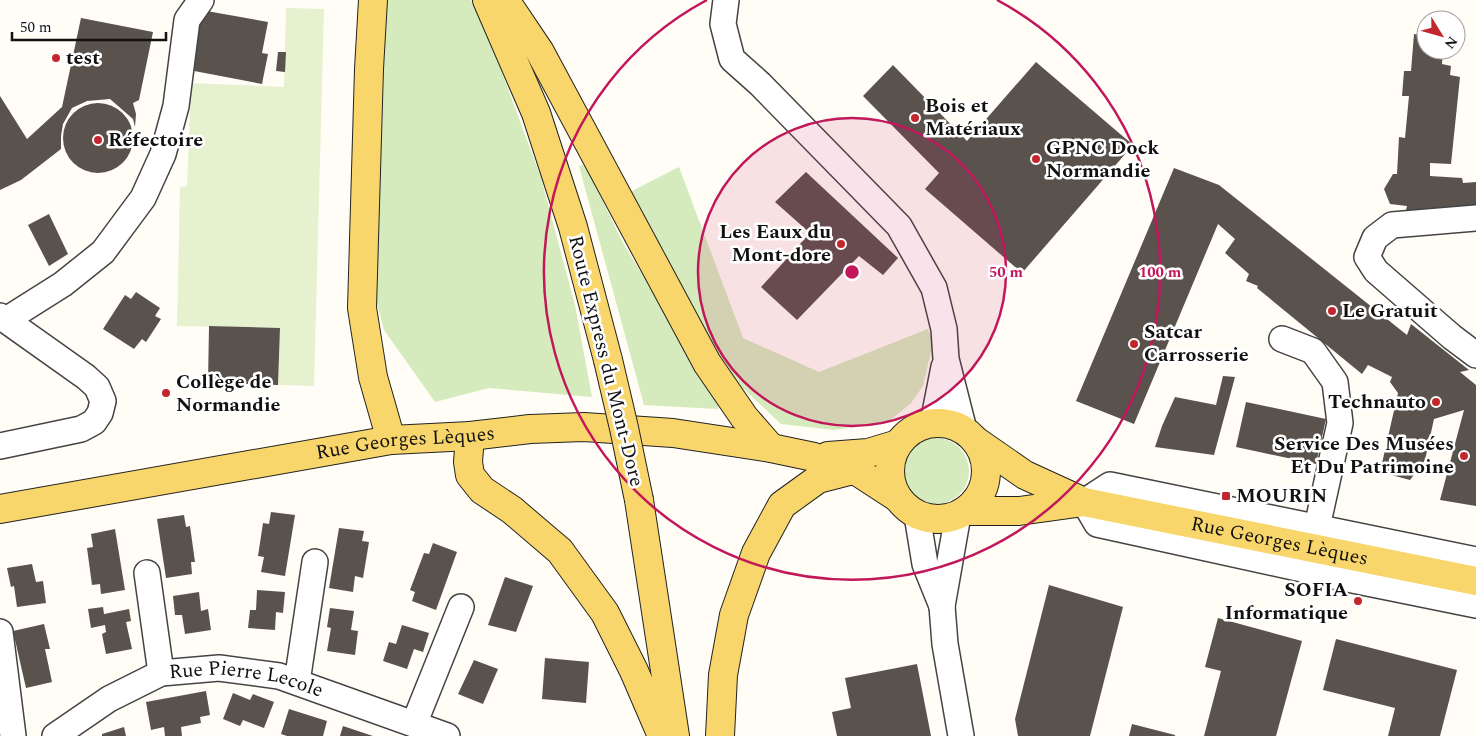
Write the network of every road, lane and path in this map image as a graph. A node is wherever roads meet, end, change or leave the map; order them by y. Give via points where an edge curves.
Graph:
1 (201, 0) edge
2 (374, 0) edge
3 (487, 0) edge
4 (505, 0) edge
5 (726, 0) edge
6 (1476, 218) edge
7 (3, 318) edge
8 (1282, 339) dead end
9 (1476, 355) edge
10 (946, 359) junction
11 (933, 423) junction
12 (470, 436) junction
13 (970, 436) junction
14 (392, 440) junction
15 (898, 444) junction
16 (0, 446) edge
17 (771, 448) junction
18 (814, 457) junction
19 (856, 470) junction
20 (1084, 502) junction
21 (907, 506) junction
22 (0, 509) edge
23 (962, 513) junction
24 (1317, 527) junction
25 (1476, 560) edge
26 (315, 562) dead end
27 (147, 573) dead end
28 (1476, 581) edge
29 (1476, 605) edge
30 (942, 606) junction
31 (461, 607) dead end
32 (0, 632) edge
33 (161, 673) junction
34 (297, 682) junction
35 (414, 724) junction
36 (13, 736) edge
37 (55, 736) edge
38 (447, 736) edge
39 (662, 736) edge
40 (674, 736) edge
41 (720, 736) edge
42 (961, 736) edge

1 - 7 street via 187,20 176,106 163,154 143,198 103,252 63,284
2 - 14 main road via 362,308 373,377
3 - 40 main road, Route Express du Mont-Dore, bridge via 536,113 572,226 608,360 639,500
4 - 17 main road via 540,52 707,362 744,417
5 - 10 street via 723,24 732,59 899,226 934,288 944,329
6 - 9 street via 1392,225 1375,238 1366,257 1376,271
7 - 16 street via 86,377 97,387 103,401 94,422 81,428
8 - 24 street via 1314,351 1335,382 1340,423
10 - 11 street
10 - 13 street
11 - 13 main road via 949,424
11 - 15 main road via 908,433
12 - 14 main road, Rue Georges Lèques
12 - 17 main road, Rue Georges Lèques via 584,427 673,433
12 - 39 main road via 470,475 482,490 560,550 605,613
13 - 20 main road, Rue Georges Lèques via 1025,475
13 - 23 main road via 983,454 986,470 984,486 977,500
14 - 22 main road, Rue Georges Lèques
15 - 18 main road, Rue Georges Lèques via 868,453
15 - 21 main road via 892,456 892,485
17 - 18 main road, Rue Georges Lèques
18 - 19 main road, Rue Georges Lèques
19 - 21 main road, Rue Georges Lèques
19 - 41 main road via 818,478 782,505 756,553 734,615 722,675
20 - 23 main road, Rue Georges Lèques via 1019,511
20 - 24 street via 1110,485
20 - 28 main road, Rue Georges Lèques
20 - 29 street via 1097,524
21 - 23 main road via 930,519 945,519
21 - 30 street
23 - 30 street
24 - 25 street
26 - 34 street
27 - 33 street
30 - 42 street via 945,644
31 - 35 street
32 - 36 street
33 - 34 street, Rue Pierre Lecole via 218,668 279,676
33 - 37 street, Rue Pierre Lecole via 109,700
34 - 35 street, Rue Pierre Lecole
35 - 38 street, Rue Pierre Lecole

